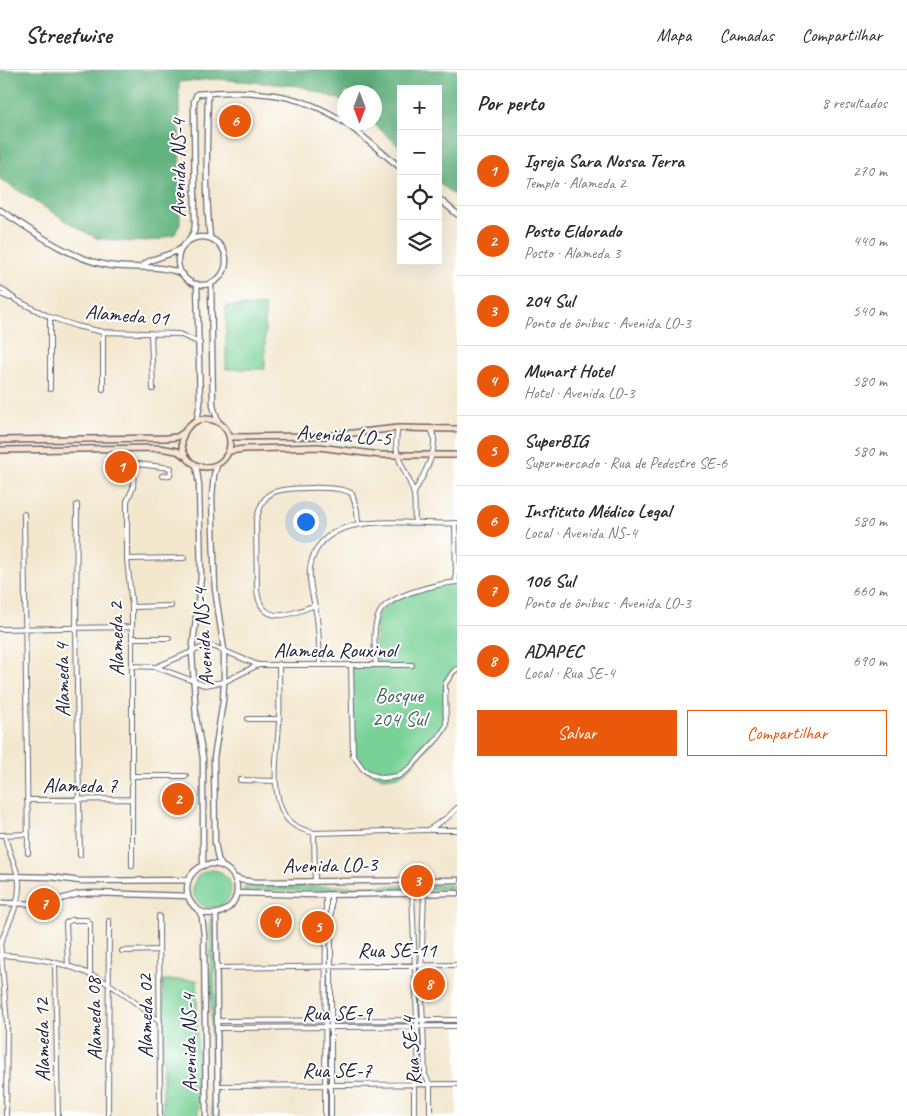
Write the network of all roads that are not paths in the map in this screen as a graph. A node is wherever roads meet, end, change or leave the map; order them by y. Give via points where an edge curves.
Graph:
1 (208, 93) junction
2 (337, 117) edge
3 (355, 130) edge
4 (397, 165) edge
5 (442, 201) edge
6 (0, 210) edge
7 (457, 214) edge
8 (210, 238) junction
9 (188, 241) junction
10 (183, 247) junction
11 (141, 267) junction
12 (183, 274) junction
13 (211, 283) junction
14 (197, 284) junction
15 (0, 288) edge
16 (0, 294) edge
17 (16, 300) junction
18 (50, 317) junction
19 (103, 332) junction
20 (151, 333) junction
21 (200, 343) junction
22 (50, 389) dead end
23 (103, 389) dead end
24 (153, 389) dead end
25 (197, 420) junction
26 (218, 421) junction
27 (430, 427) junction
28 (398, 428) junction
29 (457, 428) edge
30 (184, 433) junction
31 (230, 437) junction
32 (0, 440) edge
33 (0, 450) edge
34 (229, 451) junction
35 (432, 455) junction
36 (457, 455) edge
37 (185, 456) junction
38 (397, 456) junction
39 (196, 465) junction
40 (217, 465) junction
41 (162, 476) dead end
42 (414, 493) junction
43 (78, 505) dead end
44 (24, 514) dead end
45 (415, 523) junction
46 (358, 524) junction
47 (456, 524) edge
48 (184, 558) dead end
49 (127, 559) junction
50 (457, 582) edge
51 (315, 605) junction
52 (171, 606) dead end
53 (132, 608) junction
54 (132, 626) junction
55 (76, 628) junction
56 (0, 629) edge
57 (24, 629) junction
58 (132, 638) junction
59 (169, 638) dead end
60 (224, 650) junction
61 (192, 652) junction
62 (279, 664) junction
63 (320, 664) junction
64 (258, 665) junction
65 (352, 665) junction
66 (376, 665) junction
67 (412, 665) dead end
68 (132, 666) junction
69 (156, 667) junction
70 (457, 669) edge
71 (193, 682) junction
72 (224, 682) junction
73 (248, 719) dead end
74 (279, 720) junction
75 (132, 776) junction
76 (186, 776) dead end
77 (240, 780) dead end
78 (276, 781) junction
79 (132, 799) junction
80 (27, 800) junction
81 (79, 800) junction
82 (457, 808) edge
83 (428, 830) junction
84 (457, 830) edge
85 (314, 833) junction
86 (28, 834) junction
87 (3, 835) edge
88 (28, 853) dead end
89 (80, 855) dead end
90 (132, 866) dead end
91 (203, 866) junction
92 (222, 866) junction
93 (0, 876) edge
94 (18, 876) junction
95 (234, 877) junction
96 (188, 880) junction
97 (457, 880) edge
98 (314, 882) junction
99 (237, 893) junction
100 (412, 893) junction
101 (424, 893) junction
102 (457, 893) edge
103 (328, 894) junction
104 (188, 896) junction
105 (0, 903) edge
106 (16, 903) junction
107 (200, 911) junction
108 (216, 914) junction
109 (159, 916) dead end
110 (109, 921) dead end
111 (0, 942) edge
112 (160, 950) junction
113 (122, 951) dead end
114 (1, 955) edge
115 (55, 963) junction
116 (415, 965) junction
117 (422, 965) junction
118 (457, 965) edge
119 (68, 966) junction
120 (327, 966) junction
121 (217, 968) junction
122 (90, 975) junction
123 (108, 984) junction
124 (325, 1020) junction
125 (330, 1020) junction
126 (417, 1020) junction
127 (423, 1020) junction
128 (457, 1020) edge
129 (218, 1021) junction
130 (160, 1022) junction
131 (457, 1026) edge
132 (423, 1027) junction
133 (218, 1028) junction
134 (325, 1028) junction
135 (330, 1028) junction
136 (417, 1028) junction
137 (457, 1084) edge
138 (324, 1085) junction
139 (330, 1085) junction
140 (414, 1085) junction
141 (430, 1085) junction
142 (218, 1086) junction
143 (6, 1116) edge
144 (58, 1116) edge
145 (108, 1116) edge
146 (160, 1116) edge
147 (206, 1116) edge
148 (218, 1116) edge
149 (325, 1116) edge
150 (331, 1116) edge
151 (414, 1116) edge
152 (430, 1116) edge

1 - 2 street via 254,92 287,97 317,106
1 - 8 street, Avenida NS-4
1 - 9 street, Avenida NS-4 via 197,94 195,98 195,224
3 - 4 street
5 - 7 street
6 - 11 street via 66,251 87,260
8 - 9 street
8 - 13 street via 221,246 226,260 222,274
9 - 10 street
10 - 11 street
10 - 12 street via 178,261
11 - 12 street via 172,269
12 - 14 street
13 - 14 street
13 - 26 street via 212,406
14 - 21 street
15 - 17 street, Alameda 01
16 - 17 street
17 - 18 street, Alameda 01
18 - 19 street, Alameda 01
18 - 22 street
19 - 20 street, Alameda 01
19 - 23 street
20 - 21 street, Alameda 01 via 179,334
20 - 24 street
21 - 25 street
25 - 26 main road via 208,418
25 - 30 main road
26 - 31 main road
27 - 28 main road, Avenida LO-5
27 - 29 main road, Avenida LO-5
27 - 35 street via 434,436
28 - 31 main road, Avenida LO-5 via 326,436
28 - 38 street
30 - 32 main road via 167,438
30 - 37 main road
31 - 34 main road
33 - 37 main road via 159,448
34 - 38 main road, Avenida LO-5 via 319,447
34 - 40 main road
35 - 36 main road, Avenida LO-5
35 - 38 main road, Avenida LO-5
35 - 42 street
37 - 39 main road
38 - 42 street
39 - 40 main road
39 - 61 street, Avenida NS-4 via 201,577
40 - 60 street, Avenida NS-4 via 212,496 215,589
41 - 49 street, Alameda 2 via 170,475 170,468 138,464 134,469 133,488 127,501
42 - 45 street
43 - 55 street, Alameda 4
44 - 57 street
45 - 46 street
45 - 47 street
46 - 51 street via 329,535 318,546 310,569
46 - 51 street via 352,494 343,489 277,492 266,498 258,512 257,590 263,610 277,615 295,613
47 - 50 street
48 - 49 street
49 - 53 street, Alameda 2
50 - 66 street via 401,596 388,603 379,613 376,625
51 - 63 street
52 - 53 street
53 - 54 street, Alameda 2
54 - 55 street
54 - 58 street, Alameda 2
55 - 57 street
55 - 81 street, Alameda 4
56 - 57 street
57 - 80 street
58 - 59 street
58 - 68 street, Alameda 2
60 - 61 street via 208,646
60 - 64 street
60 - 72 street, Avenida NS-4
61 - 69 street
61 - 71 street, Avenida NS-4
62 - 63 street, Alameda Rouxinol
62 - 64 street, Alameda Rouxinol
62 - 74 street
63 - 65 street, Alameda Rouxinol
64 - 72 street
65 - 66 street, Alameda Rouxinol
65 - 70 street via 353,755 368,772 383,778 398,776 410,768 439,737 446,726 445,684
66 - 67 street, Alameda Rouxinol
68 - 69 street
68 - 75 street, Alameda 2
69 - 71 street
71 - 72 street via 204,685
71 - 91 street, Avenida NS-4 via 203,758
72 - 92 street, Avenida NS-4 via 214,758 215,843
73 - 74 street
74 - 78 street
75 - 76 street
75 - 79 street, Alameda 2
77 - 78 street
78 - 85 street via 286,818 301,829
79 - 81 street, Alameda 7
79 - 90 street, Alameda 2
80 - 81 street, Alameda 7
80 - 86 street
81 - 89 street, Alameda 4
82 - 83 street
83 - 84 street
83 - 85 street
85 - 98 street
86 - 87 street
86 - 88 street
87 - 94 street
91 - 92 street
91 - 96 street
92 - 95 street
93 - 94 street
94 - 96 street via 80,881
94 - 106 street
95 - 98 street, Avenida LO-3 via 255,882
95 - 99 street
96 - 104 street
97 - 98 street, Avenida LO-3
99 - 103 street, Avenida LO-3
99 - 108 street via 231,907
100 - 101 street, Avenida LO-3
100 - 103 street, Avenida LO-3
100 - 116 street, Rua SE-4
101 - 102 street, Avenida LO-3
101 - 117 street, Rua SE-4
103 - 120 street
104 - 106 street via 93,893 44,904
104 - 107 street
105 - 106 street
106 - 111 street
107 - 108 street
107 - 147 street, Avenida NS-4 via 204,935
108 - 121 street, Avenida NS-4
109 - 112 street, Alameda 02
110 - 123 street, Alameda 08
111 - 114 street
112 - 113 street
112 - 130 street, Alameda 02
114 - 115 street
114 - 143 street via 7,1022
115 - 119 street
115 - 144 street, Alameda 12
116 - 117 street, Rua SE-11
116 - 120 street, Rua SE-11
116 - 126 street, Rua SE-4
117 - 118 street, Rua SE-11
117 - 127 street, Rua SE-4
119 - 122 street
119 - 122 street via 66,923 87,920 90,924
120 - 121 street, Rua SE-11
120 - 124 street
120 - 125 street
121 - 129 street, Avenida NS-4
122 - 123 street
123 - 130 street
123 - 145 street, Alameda 08
124 - 125 street, Rua SE-9
124 - 129 street, Rua SE-9
124 - 134 street
125 - 126 street, Rua SE-9
125 - 135 street
126 - 127 street, Rua SE-9
126 - 136 street, Rua SE-4
127 - 128 street, Rua SE-9
127 - 132 street, Rua SE-4
129 - 133 street, Avenida NS-4
130 - 146 street, Alameda 02
131 - 132 street, Rua SE-9
132 - 136 street, Rua SE-9
132 - 141 street, Rua SE-4 via 425,1075
133 - 134 street, Rua SE-9
133 - 142 street, Avenida NS-4
134 - 135 street, Rua SE-9
134 - 138 street
135 - 136 street, Rua SE-9
135 - 139 street
136 - 140 street, Rua SE-4 via 419,1076
137 - 141 street, Rua SE-7
138 - 139 street, Rua SE-7
138 - 142 street, Rua SE-7
138 - 149 street
139 - 140 street, Rua SE-7
139 - 150 street
140 - 141 street, Rua SE-7
140 - 151 street, Rua SE-4
141 - 152 street, Rua SE-4
142 - 148 street, Avenida NS-4

